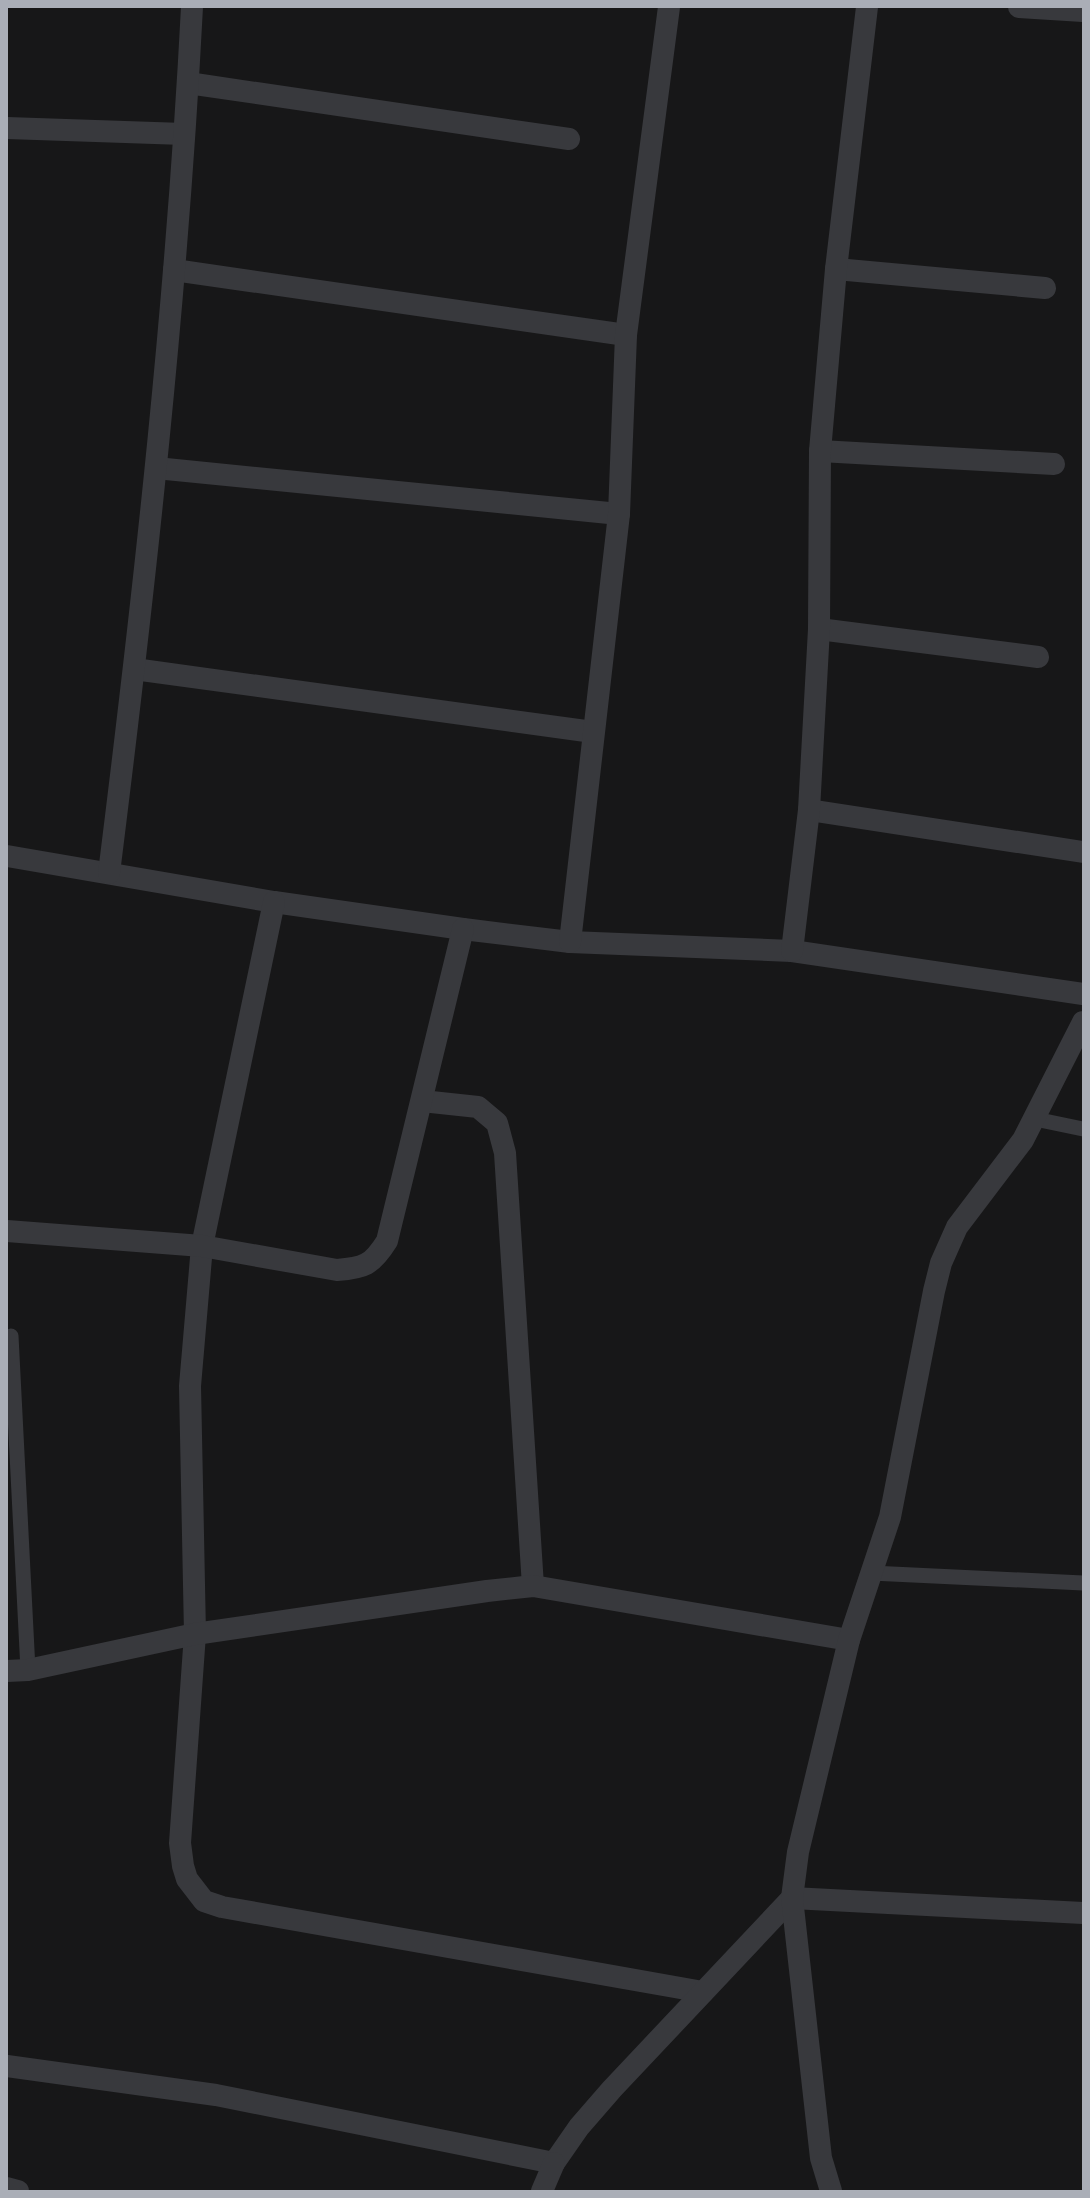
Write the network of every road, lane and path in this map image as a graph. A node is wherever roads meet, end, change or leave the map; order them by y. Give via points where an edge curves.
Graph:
1 (192, 7) edge
2 (669, 7) edge
3 (867, 7) edge
4 (1019, 7) edge
5 (1083, 11) edge
6 (188, 83) junction
7 (7, 128) edge
8 (184, 134) junction
9 (570, 140) dead end
10 (836, 269) junction
11 (174, 270) junction
12 (1044, 288) dead end
13 (626, 335) junction
14 (820, 451) junction
15 (1054, 464) dead end
16 (156, 468) junction
17 (619, 514) junction
18 (819, 629) junction
19 (1038, 657) dead end
20 (134, 669) junction
21 (593, 732) junction
22 (809, 810) junction
23 (1083, 852) edge
24 (7, 856) edge
25 (109, 873) junction
26 (274, 902) junction
27 (463, 929) junction
28 (570, 942) junction
29 (792, 951) junction
30 (1083, 994) edge
31 (1083, 1022) edge
32 (422, 1101) junction
33 (1035, 1119) junction
34 (1083, 1129) edge
35 (7, 1231) edge
36 (202, 1246) junction
37 (11, 1336) dead end
38 (871, 1573) junction
39 (1083, 1583) edge
40 (533, 1586) junction
41 (195, 1634) junction
42 (849, 1640) junction
43 (18, 1670) edge
44 (792, 1898) junction
45 (1083, 1913) edge
46 (703, 1992) junction
47 (7, 2066) edge
48 (554, 2163) junction
49 (7, 2188) edge
50 (18, 2191) edge
51 (542, 2191) edge
52 (831, 2191) edge

1 - 6 street
2 - 13 street
3 - 10 street
4 - 5 street
6 - 8 street
6 - 9 street
7 - 8 street
8 - 11 street
10 - 12 street
10 - 14 street
11 - 13 street
11 - 16 street
13 - 17 street
14 - 15 street
14 - 18 street
16 - 17 street
16 - 20 street
17 - 21 street
18 - 19 street
18 - 22 street
20 - 21 street
20 - 25 street
21 - 28 street
22 - 23 street
22 - 29 street
24 - 25 street
25 - 26 street
26 - 27 street
26 - 36 street
27 - 28 street
27 - 32 street
28 - 29 street
29 - 30 street
31 - 33 street
32 - 36 street via 387,1241 377,1257 358,1269 337,1270
32 - 40 street via 478,1107 497,1123 506,1152
33 - 34 lane
33 - 38 street via 1023,1140 957,1227 941,1263 890,1517
35 - 36 street
36 - 41 street via 190,1386
37 - 43 lane
38 - 39 lane
38 - 42 street
40 - 41 street
40 - 42 street
41 - 43 street
41 - 46 street via 180,1843 187,1879 204,1901 222,1907
42 - 44 street via 798,1852
44 - 45 street
44 - 46 street
44 - 52 street via 821,2158
46 - 48 street via 612,2089 579,2127
47 - 48 street via 216,2095
48 - 51 street
49 - 50 street

